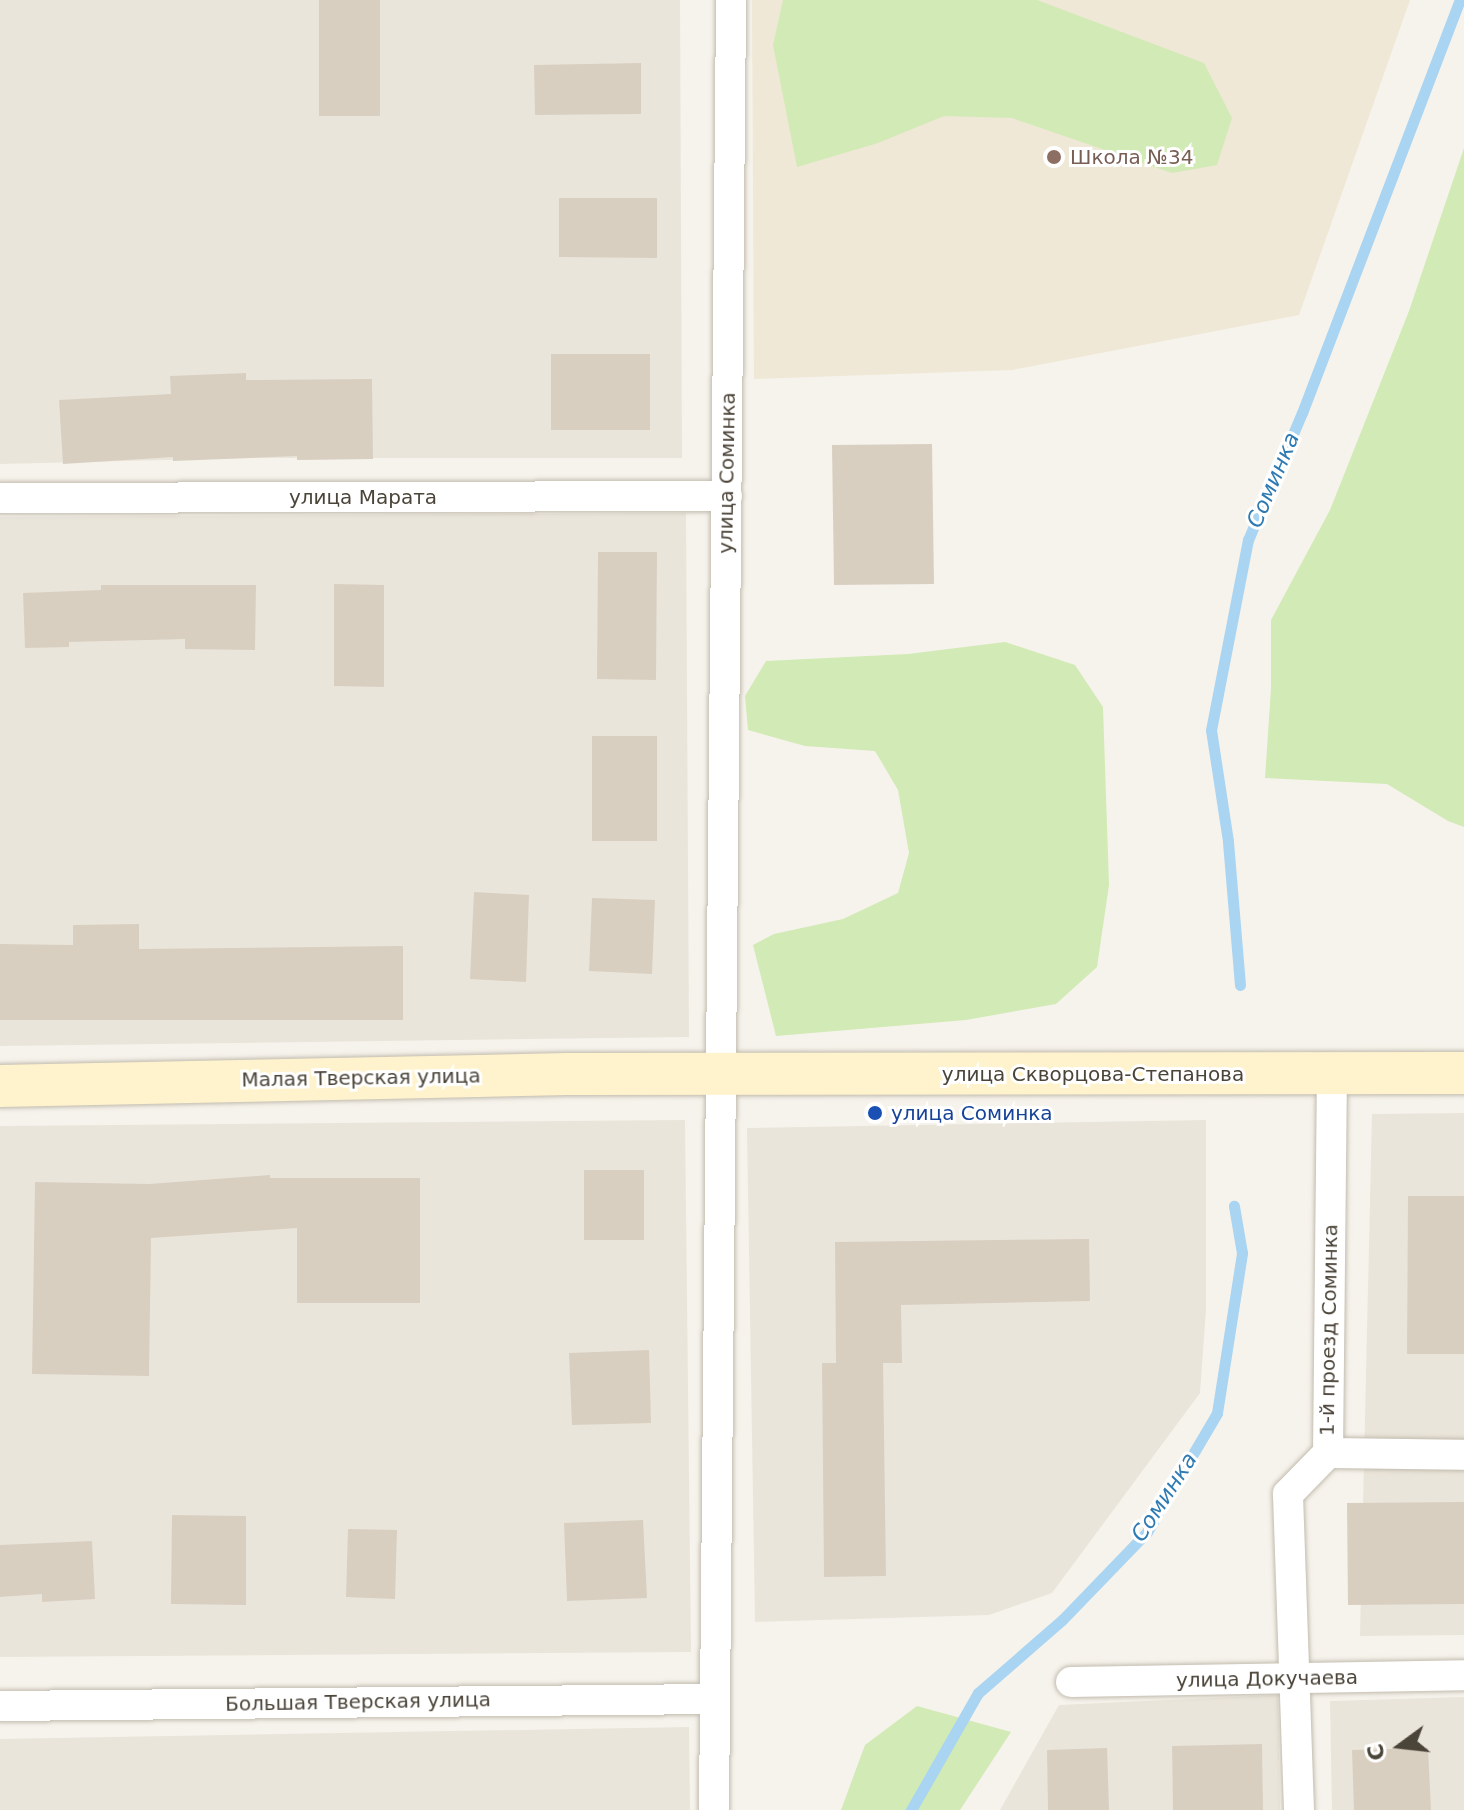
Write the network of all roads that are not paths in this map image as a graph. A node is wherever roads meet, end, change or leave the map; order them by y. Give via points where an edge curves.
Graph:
1 (731, 0) edge
2 (727, 496) junction
3 (0, 498) edge
4 (1464, 1073) edge
5 (1332, 1074) junction
6 (721, 1075) junction
7 (0, 1086) edge
8 (1328, 1453) junction
9 (1464, 1455) edge
10 (1464, 1675) edge
11 (1295, 1679) junction
12 (1071, 1682) dead end
13 (715, 1699) junction
14 (0, 1706) edge
15 (714, 1810) edge
16 (1299, 1810) edge

1 - 2 street, улица Соминка
2 - 3 street, улица Марата
2 - 6 street, улица Соминка
4 - 5 street, улица Скворцова-Степанова
5 - 6 street, улица Скворцова-Степанова
5 - 8 street, 1-й проезд Соминка
6 - 7 street, Малая Тверская улица
6 - 13 street, улица Соминка
8 - 9 street
8 - 11 street, 1-й проезд Соминка via 1288,1494
10 - 11 street, улица Докучаева
11 - 12 street, улица Докучаева
11 - 16 street, 1-й проезд Соминка
13 - 14 street, Большая Тверская улица
13 - 15 street, улица Соминка

